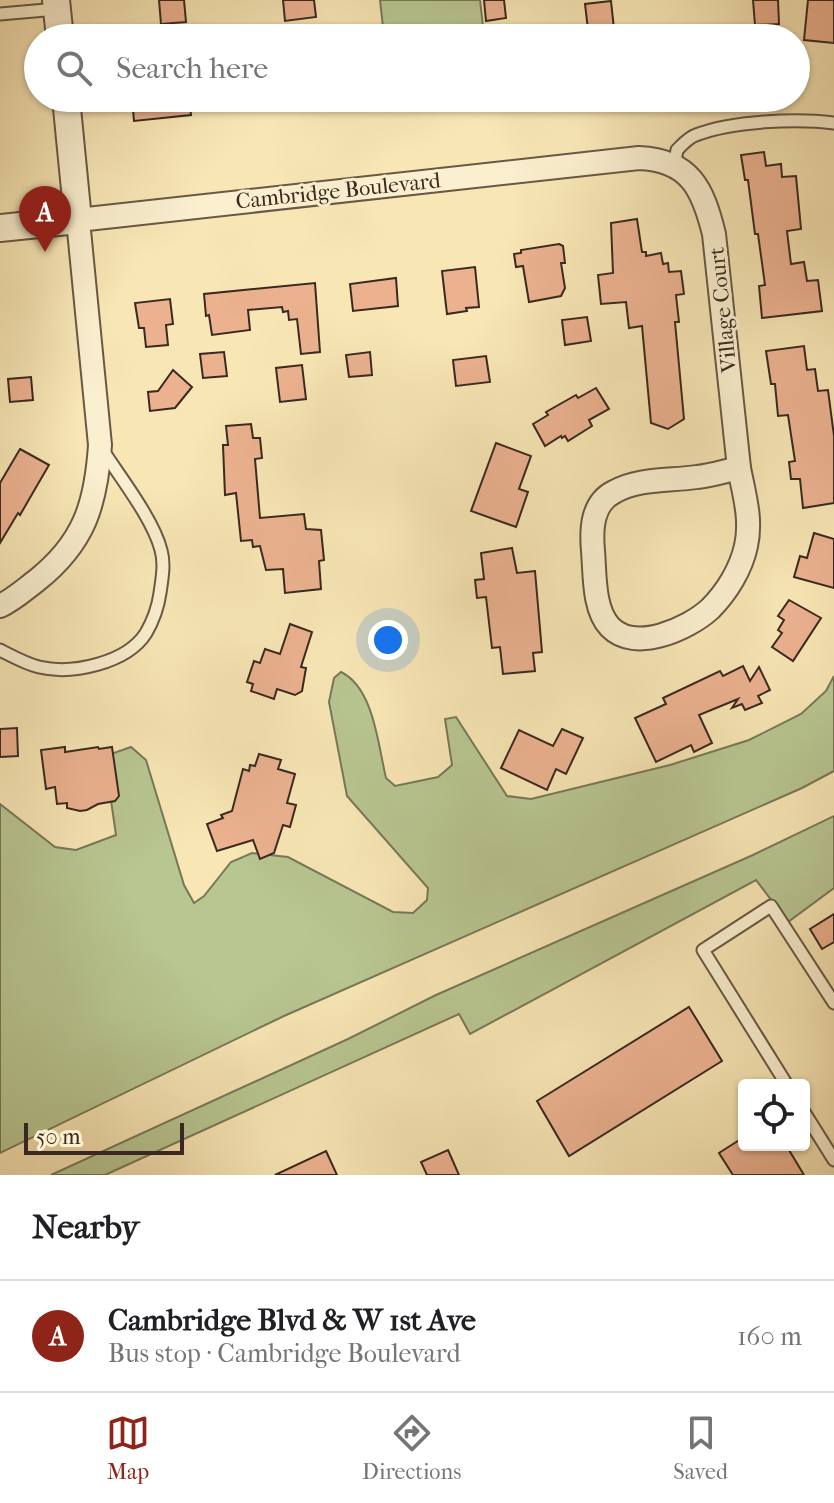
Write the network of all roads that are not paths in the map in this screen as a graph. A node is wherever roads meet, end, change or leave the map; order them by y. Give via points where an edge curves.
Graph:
1 (57, 4) edge
2 (0, 14) edge
3 (59, 24) edge
4 (67, 112) edge
5 (834, 123) edge
6 (674, 166) junction
7 (78, 220) junction
8 (0, 228) edge
9 (100, 445) junction
10 (739, 468) junction
11 (0, 606) edge
12 (0, 650) edge
13 (834, 1003) edge
14 (783, 1079) edge
15 (810, 1122) edge
16 (834, 1160) edge

1 - 2 lane
1 - 3 street
4 - 7 street
5 - 6 lane via 810,120 714,129 693,136 677,150
6 - 7 street, Cambridge Boulevard via 639,158
6 - 10 street, Village Court via 691,177 705,198 714,234
7 - 8 street, Cambridge Boulevard
7 - 9 street
9 - 11 street via 97,483 76,541 55,566
9 - 12 lane via 162,552 158,607 145,635 122,655 70,669 39,667
10 - 10 street, Village Court via 749,518 746,546 723,593 708,611 656,638 631,639 610,627 599,606 591,533 596,511 610,493 631,484
13 - 14 lane via 771,906 703,950
15 - 16 lane

